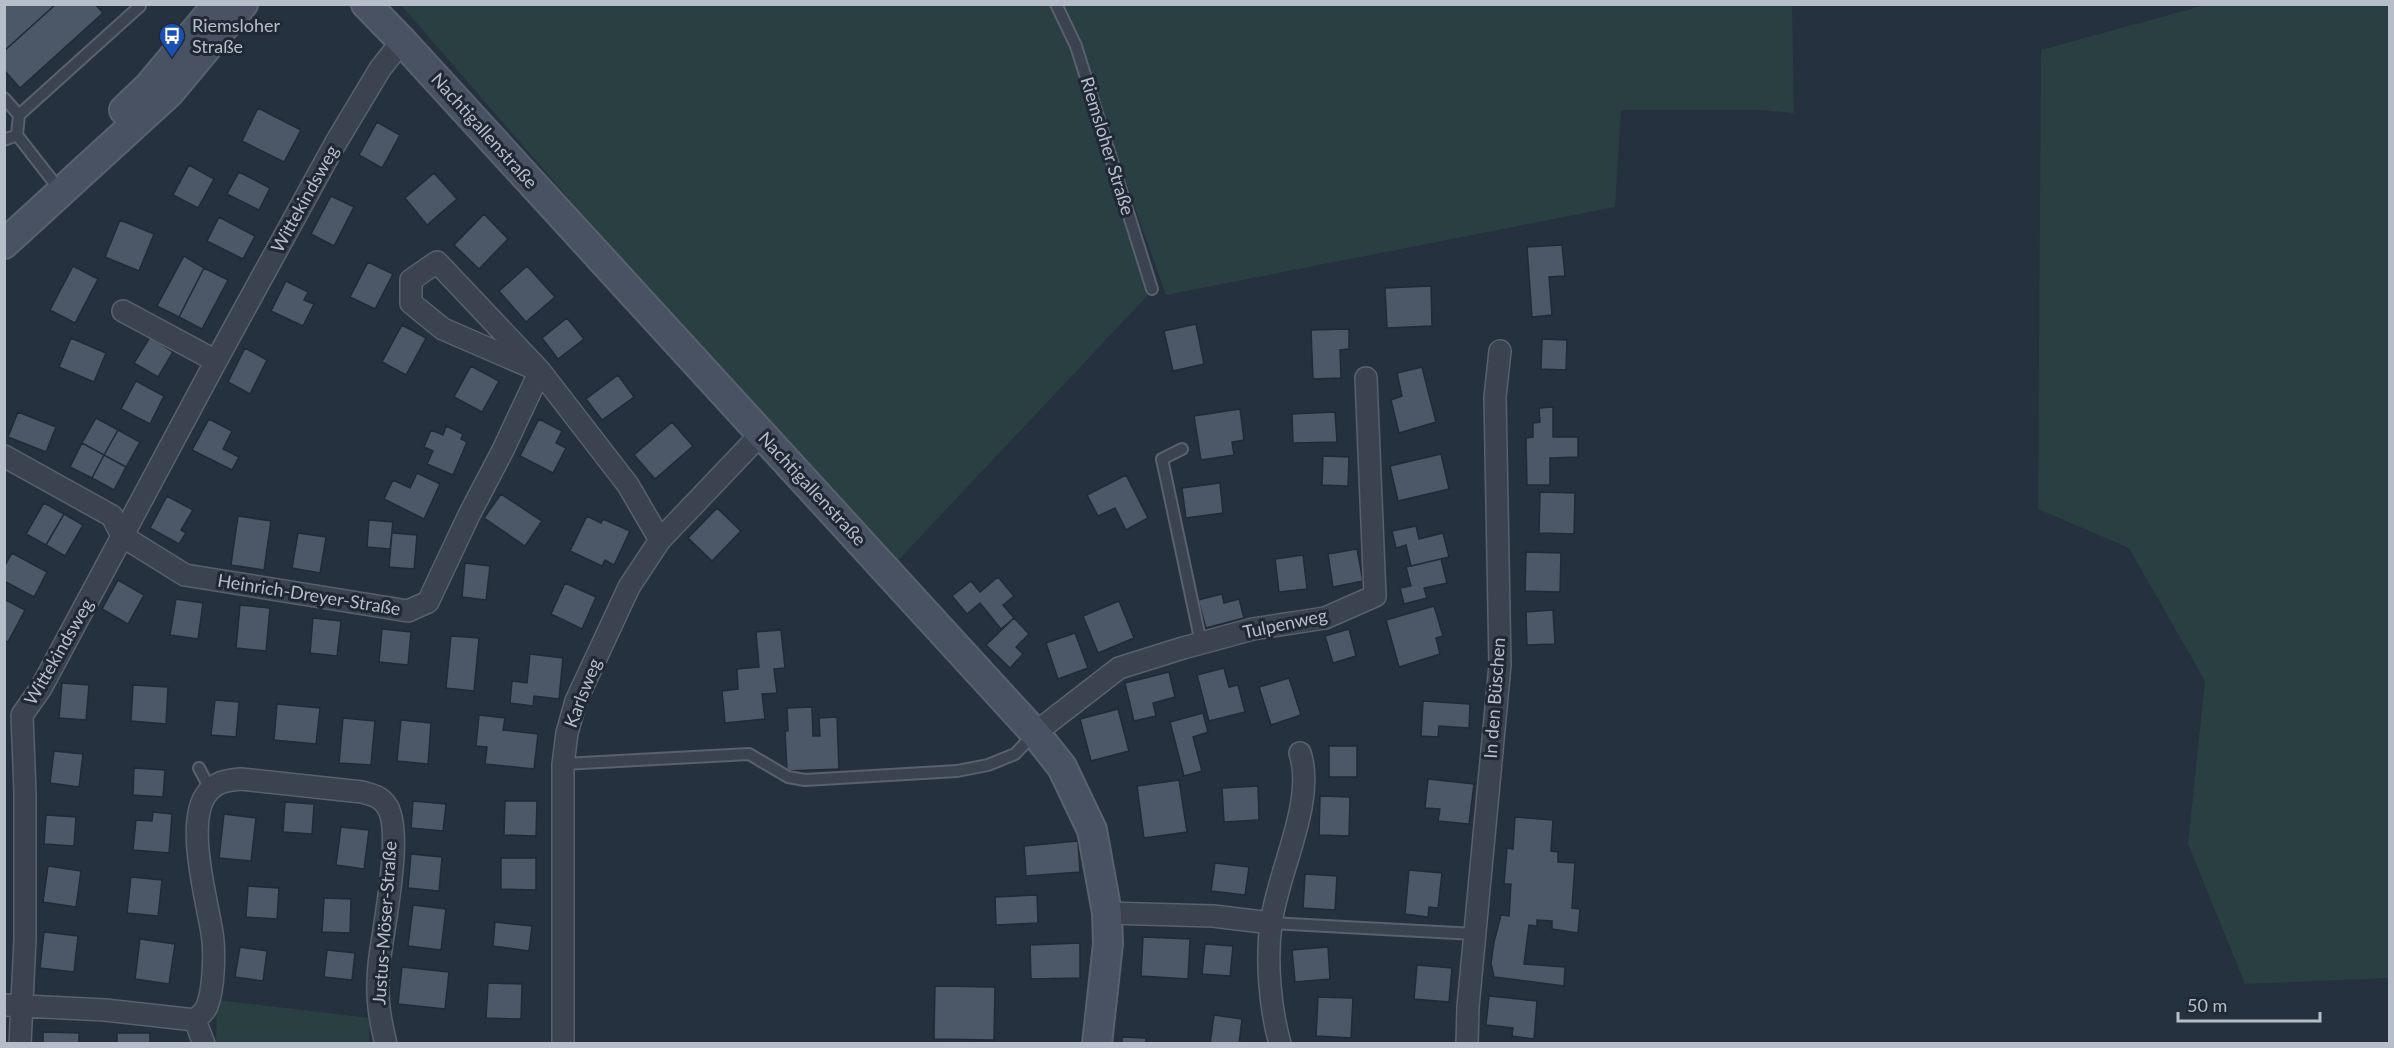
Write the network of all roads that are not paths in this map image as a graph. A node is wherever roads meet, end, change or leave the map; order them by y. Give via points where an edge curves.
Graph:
1 (218, 4) edge
2 (243, 4) edge
3 (366, 4) edge
4 (1056, 4) edge
5 (140, 6) edge
6 (402, 41) junction
7 (4, 98) edge
8 (19, 115) junction
9 (17, 135) junction
10 (4, 140) edge
11 (52, 180) junction
12 (4, 224) edge
13 (4, 244) edge
14 (1152, 289) dead end
15 (123, 311) dead end
16 (1500, 351) dead end
17 (216, 361) junction
18 (540, 371) junction
19 (1366, 378) dead end
20 (761, 434) junction
21 (1182, 449) dead end
22 (4, 456) edge
23 (122, 537) junction
24 (660, 540) junction
25 (1202, 643) junction
26 (1035, 733) junction
27 (1300, 753) dead end
28 (563, 764) junction
29 (199, 768) dead end
30 (210, 789) junction
31 (1107, 913) junction
32 (1271, 923) junction
33 (1474, 934) junction
34 (13, 1005) edge
35 (195, 1020) junction
36 (20, 1044) edge
37 (204, 1044) edge
38 (386, 1044) edge
39 (563, 1044) edge
40 (1097, 1044) edge
41 (1280, 1044) edge
42 (1467, 1044) edge

1 - 11 street via 149,86
2 - 13 street via 170,93
3 - 6 street, Nachtigallenstraße
4 - 14 lane, Riemsloher Straße via 1076,46
5 - 8 lane
6 - 17 street, Wittekindsweg via 380,69 335,144
6 - 20 street, Nachtigallenstraße
7 - 8 lane
8 - 9 lane
9 - 10 lane
9 - 11 lane
11 - 12 street
15 - 17 street
16 - 33 street, In den Büschen via 1495,397 1500,665
17 - 23 street, Wittekindsweg
18 - 18 street via 437,262 411,280 411,303 443,329
18 - 23 street, Heinrich-Dreyer-Straße via 428,602 408,611 185,575
18 - 24 street via 628,485
19 - 25 street, Tulpenweg via 1375,596 1325,618 1253,629
20 - 24 street, Karlsweg
20 - 26 street, Nachtigallenstraße
21 - 25 lane via 1162,459
22 - 23 street via 112,516
23 - 34 street, Wittekindsweg via 41,688 22,715 25,939
24 - 28 street, Karlsweg via 629,586 576,701
25 - 26 street, Tulpenweg via 1119,668
26 - 28 lane via 1015,754 957,771 805,780 788,777 749,754
26 - 31 street, Nachtigallenstraße via 1062,766 1092,830
27 - 32 street via 1304,765 1301,807
28 - 39 street, Karlsweg
29 - 30 lane
30 - 35 street via 201,803 198,820 204,893 213,935 211,992 206,1009
30 - 38 street, Justus-Möser-Straße via 224,781 241,779 362,792 377,796 387,806 392,821 392,875 379,966 378,1011
31 - 32 street via 1213,916
31 - 40 street, Nachtigallenstraße via 1107,972
32 - 33 lane
32 - 41 street via 1269,963
33 - 42 street, In den Büschen
34 - 35 street
34 - 36 street, Wittekindsweg
35 - 37 street

